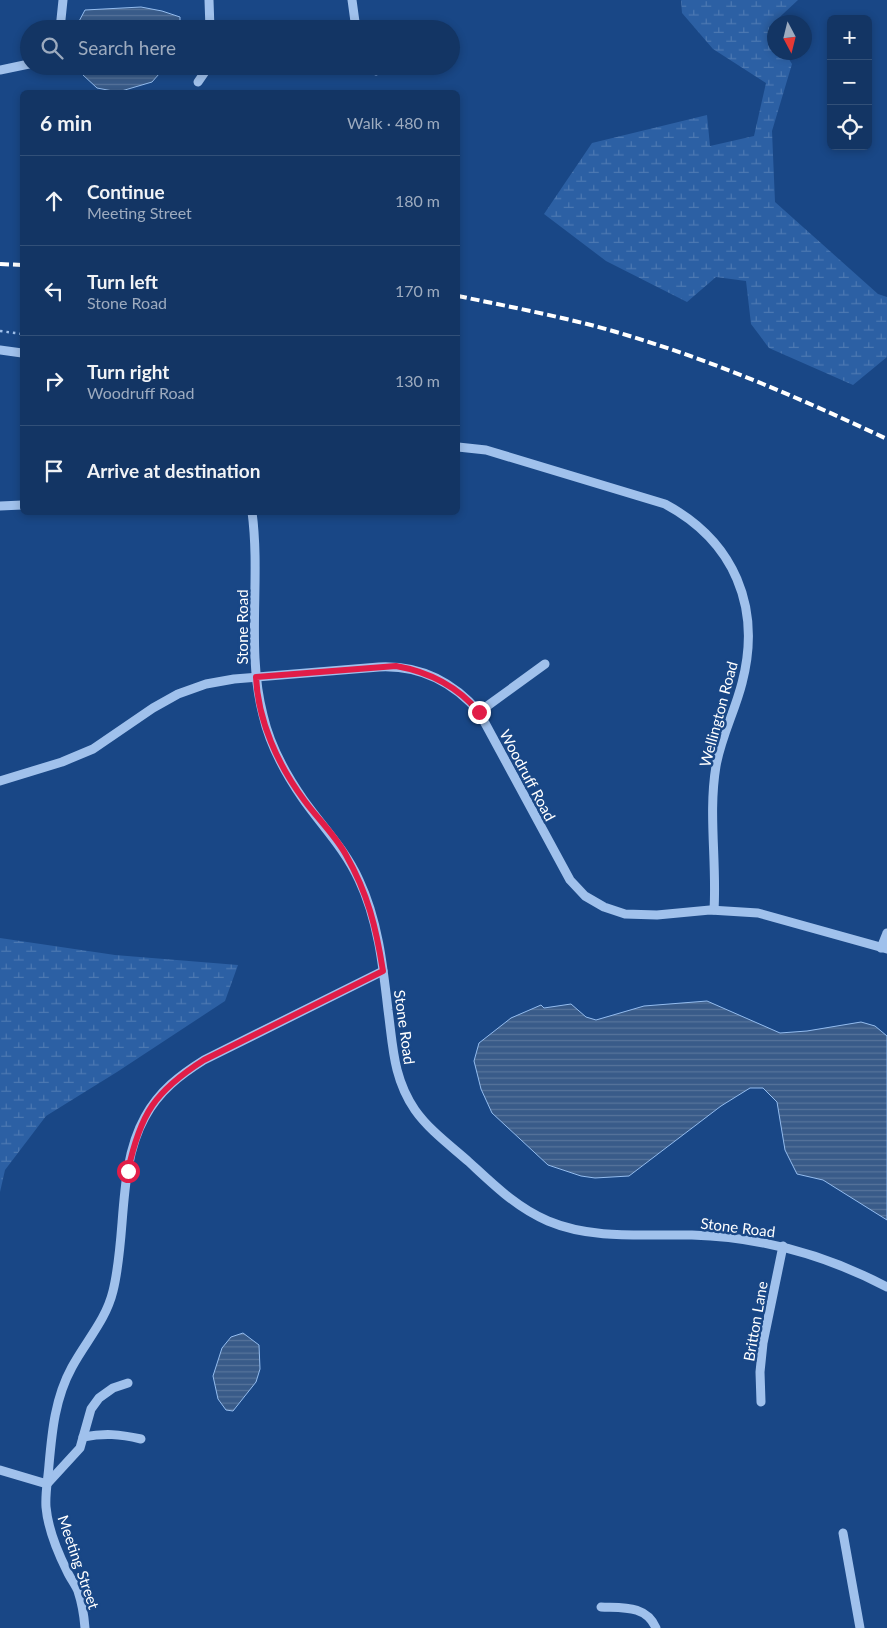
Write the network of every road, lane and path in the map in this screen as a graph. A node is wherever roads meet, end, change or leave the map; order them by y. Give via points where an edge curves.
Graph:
1 (63, 0) edge
2 (209, 0) edge
3 (352, 0) edge
4 (61, 20) edge
5 (210, 20) edge
6 (355, 20) edge
7 (20, 66) edge
8 (0, 70) edge
9 (203, 75) edge
10 (198, 82) dead end
11 (0, 331) edge
12 (20, 334) edge
13 (0, 350) edge
14 (20, 353) edge
15 (460, 447) edge
16 (20, 505) edge
17 (0, 506) edge
18 (252, 515) edge
19 (545, 664) dead end
20 (256, 677) junction
21 (479, 712) junction
22 (0, 782) edge
23 (714, 910) junction
24 (887, 933) edge
25 (884, 948) edge
26 (383, 971) junction
27 (783, 1246) junction
28 (887, 1287) edge
29 (128, 1383) dead end
30 (761, 1402) dead end
31 (83, 1437) junction
32 (140, 1439) dead end
33 (0, 1470) edge
34 (47, 1484) junction
35 (843, 1534) dead end
36 (601, 1606) dead end
37 (85, 1628) edge
38 (656, 1628) edge
39 (860, 1628) edge

1 - 4 street
2 - 5 street
3 - 6 street
7 - 8 street
9 - 10 street
11 - 12 path
13 - 14 street
15 - 23 street, Wellington Road via 494,452 665,504 693,522 725,555 744,596 749,640 742,685 716,765 712,799
16 - 17 street
18 - 20 street, Stone Road via 256,540
19 - 21 street
20 - 21 street, Woodruff Road via 396,666 444,681
20 - 22 street, Woodruff Road via 206,684 178,694 93,749
20 - 26 street, Stone Road via 272,745 286,773 345,853 360,881 372,911
21 - 23 street, Woodruff Road via 558,861 585,896 626,914
23 - 25 street, Woodruff Road via 758,913
24 - 25 street
26 - 27 street, Stone Road via 395,1069 416,1111 522,1208 550,1222 578,1230 738,1238
26 - 34 street, Meeting Street via 204,1060 180,1075 160,1094 144,1117 128,1171 113,1292 104,1316 60,1393 53,1421
27 - 28 street, Stone Road via 821,1257
27 - 30 street, Britton Lane via 763,1343
29 - 31 street via 99,1398 91,1409
31 - 32 street via 118,1434
31 - 34 street via 80,1448
33 - 34 street
34 - 37 street, Meeting Street via 46,1506 50,1527 56,1548 78,1591
35 - 39 street
36 - 38 street via 642,1611

